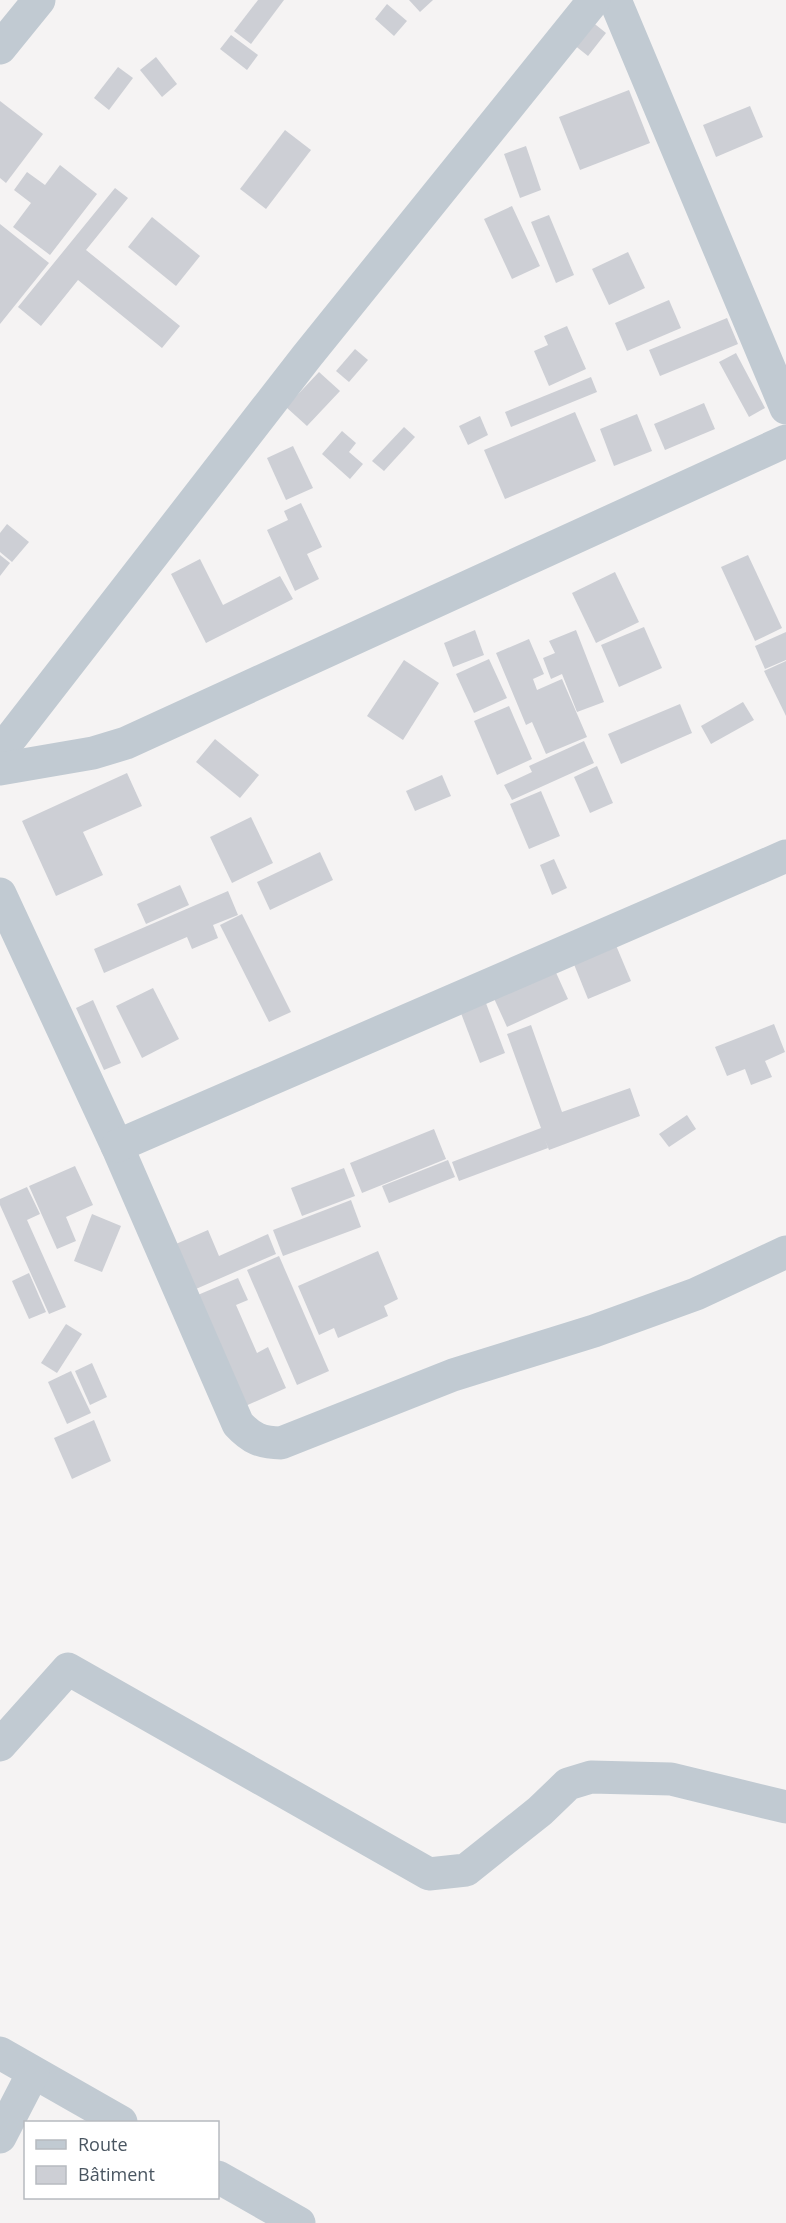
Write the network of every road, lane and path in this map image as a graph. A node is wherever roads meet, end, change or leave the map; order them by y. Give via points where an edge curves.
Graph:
1 (39, 0) edge
2 (594, 0) edge
3 (615, 0) edge
4 (0, 48) edge
5 (786, 408) edge
6 (786, 441) edge
7 (0, 752) edge
8 (0, 769) edge
9 (786, 855) edge
10 (0, 894) edge
11 (117, 1146) junction
12 (786, 1252) edge
13 (0, 1745) edge
14 (786, 1807) edge
15 (0, 2053) edge
16 (33, 2073) junction
17 (119, 2121) edge
18 (0, 2138) edge
19 (219, 2178) edge
20 (299, 2223) edge

1 - 4 street
2 - 7 street via 307,356
3 - 5 street
6 - 8 street via 126,742 93,753
9 - 11 street
10 - 11 street
11 - 12 street via 238,1424 249,1436 266,1443 280,1443 453,1375 696,1294
13 - 14 street via 68,1669 429,1875 466,1870 568,1784 591,1777 672,1779
15 - 16 street
16 - 17 street
16 - 18 street
19 - 20 street

